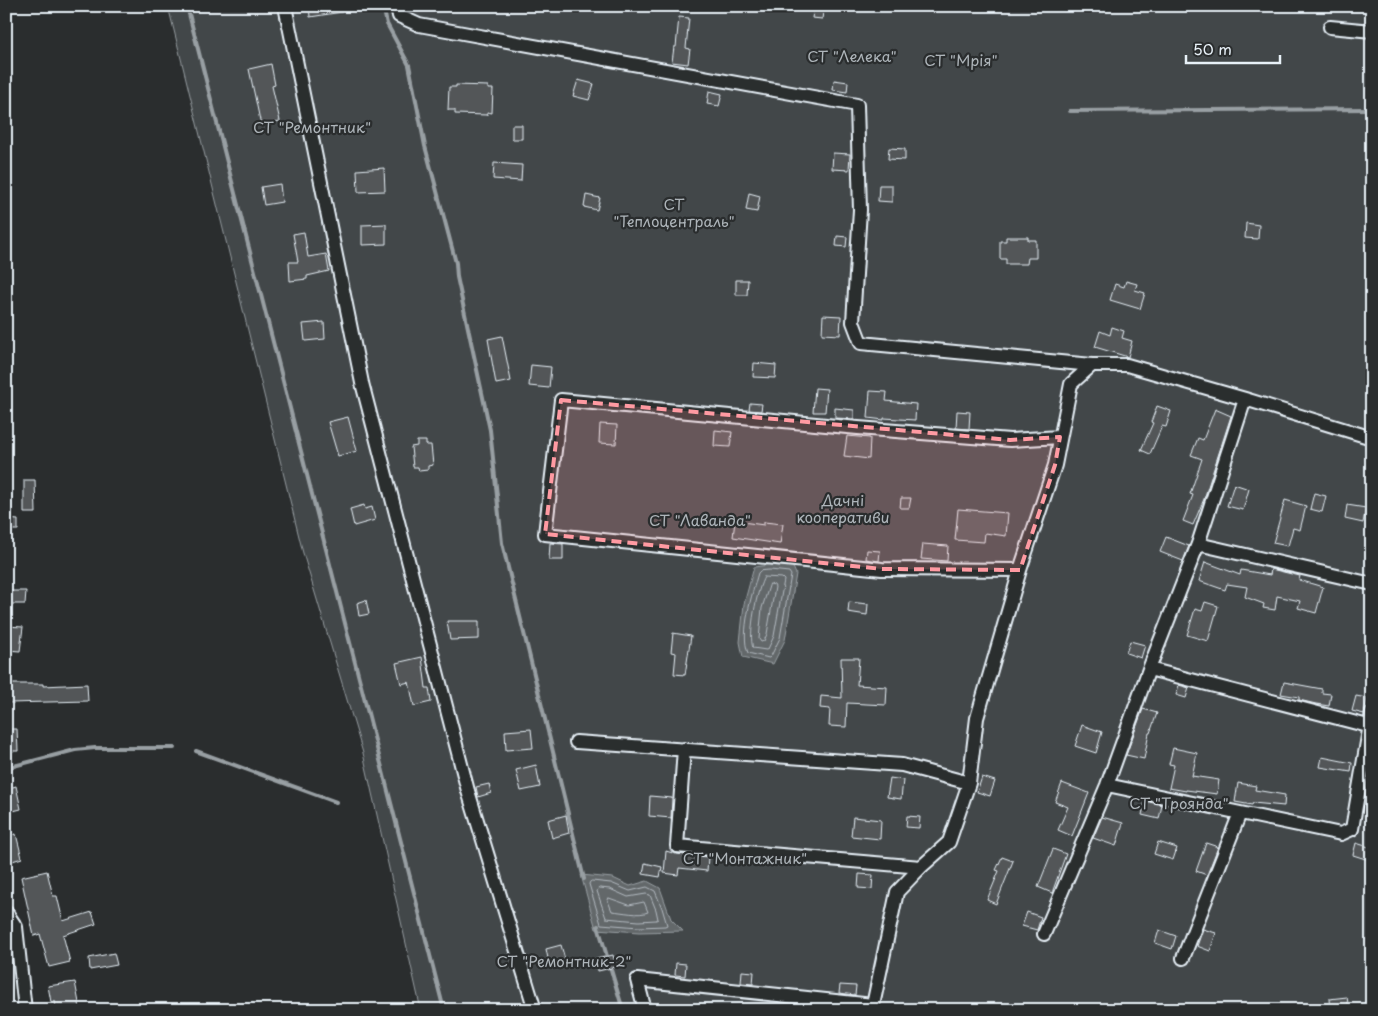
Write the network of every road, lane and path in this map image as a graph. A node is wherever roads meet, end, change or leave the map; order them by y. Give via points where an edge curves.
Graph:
1 (286, 6) edge
2 (397, 6) edge
3 (1330, 27) dead end
4 (1372, 30) edge
5 (1092, 365) junction
6 (1245, 399) junction
7 (1060, 437) junction
8 (1372, 438) edge
9 (1198, 544) junction
10 (1020, 570) junction
11 (1372, 584) edge
12 (1149, 669) junction
13 (1372, 713) edge
14 (1371, 727) edge
15 (576, 742) dead end
16 (684, 749) junction
17 (969, 783) junction
18 (1107, 785) junction
19 (1240, 813) junction
20 (921, 867) junction
21 (6, 912) edge
22 (1044, 934) dead end
23 (1183, 958) dead end
24 (872, 1007) edge
25 (25, 1010) edge
26 (535, 1010) edge
27 (645, 1010) edge

1 - 26 street via 362,384 468,791
2 - 5 street via 398,16 419,25 856,105 860,210 853,322 861,343
3 - 4 street
5 - 6 street via 1127,365
5 - 7 street via 1071,384
6 - 8 street
6 - 9 street
7 - 10 street via 1055,465
7 - 10 street via 1010,440 561,400 545,534 882,569
9 - 11 street
9 - 12 street
10 - 17 street via 977,718
12 - 14 street
12 - 18 street
13 - 14 street
14 - 19 street via 1352,829 1341,834
15 - 16 street
16 - 17 street via 902,765
16 - 20 street via 676,846
17 - 20 street via 949,842
18 - 19 street
18 - 22 street
19 - 23 street
20 - 24 street via 897,892
21 - 25 street via 16,927
24 - 27 street via 637,980

